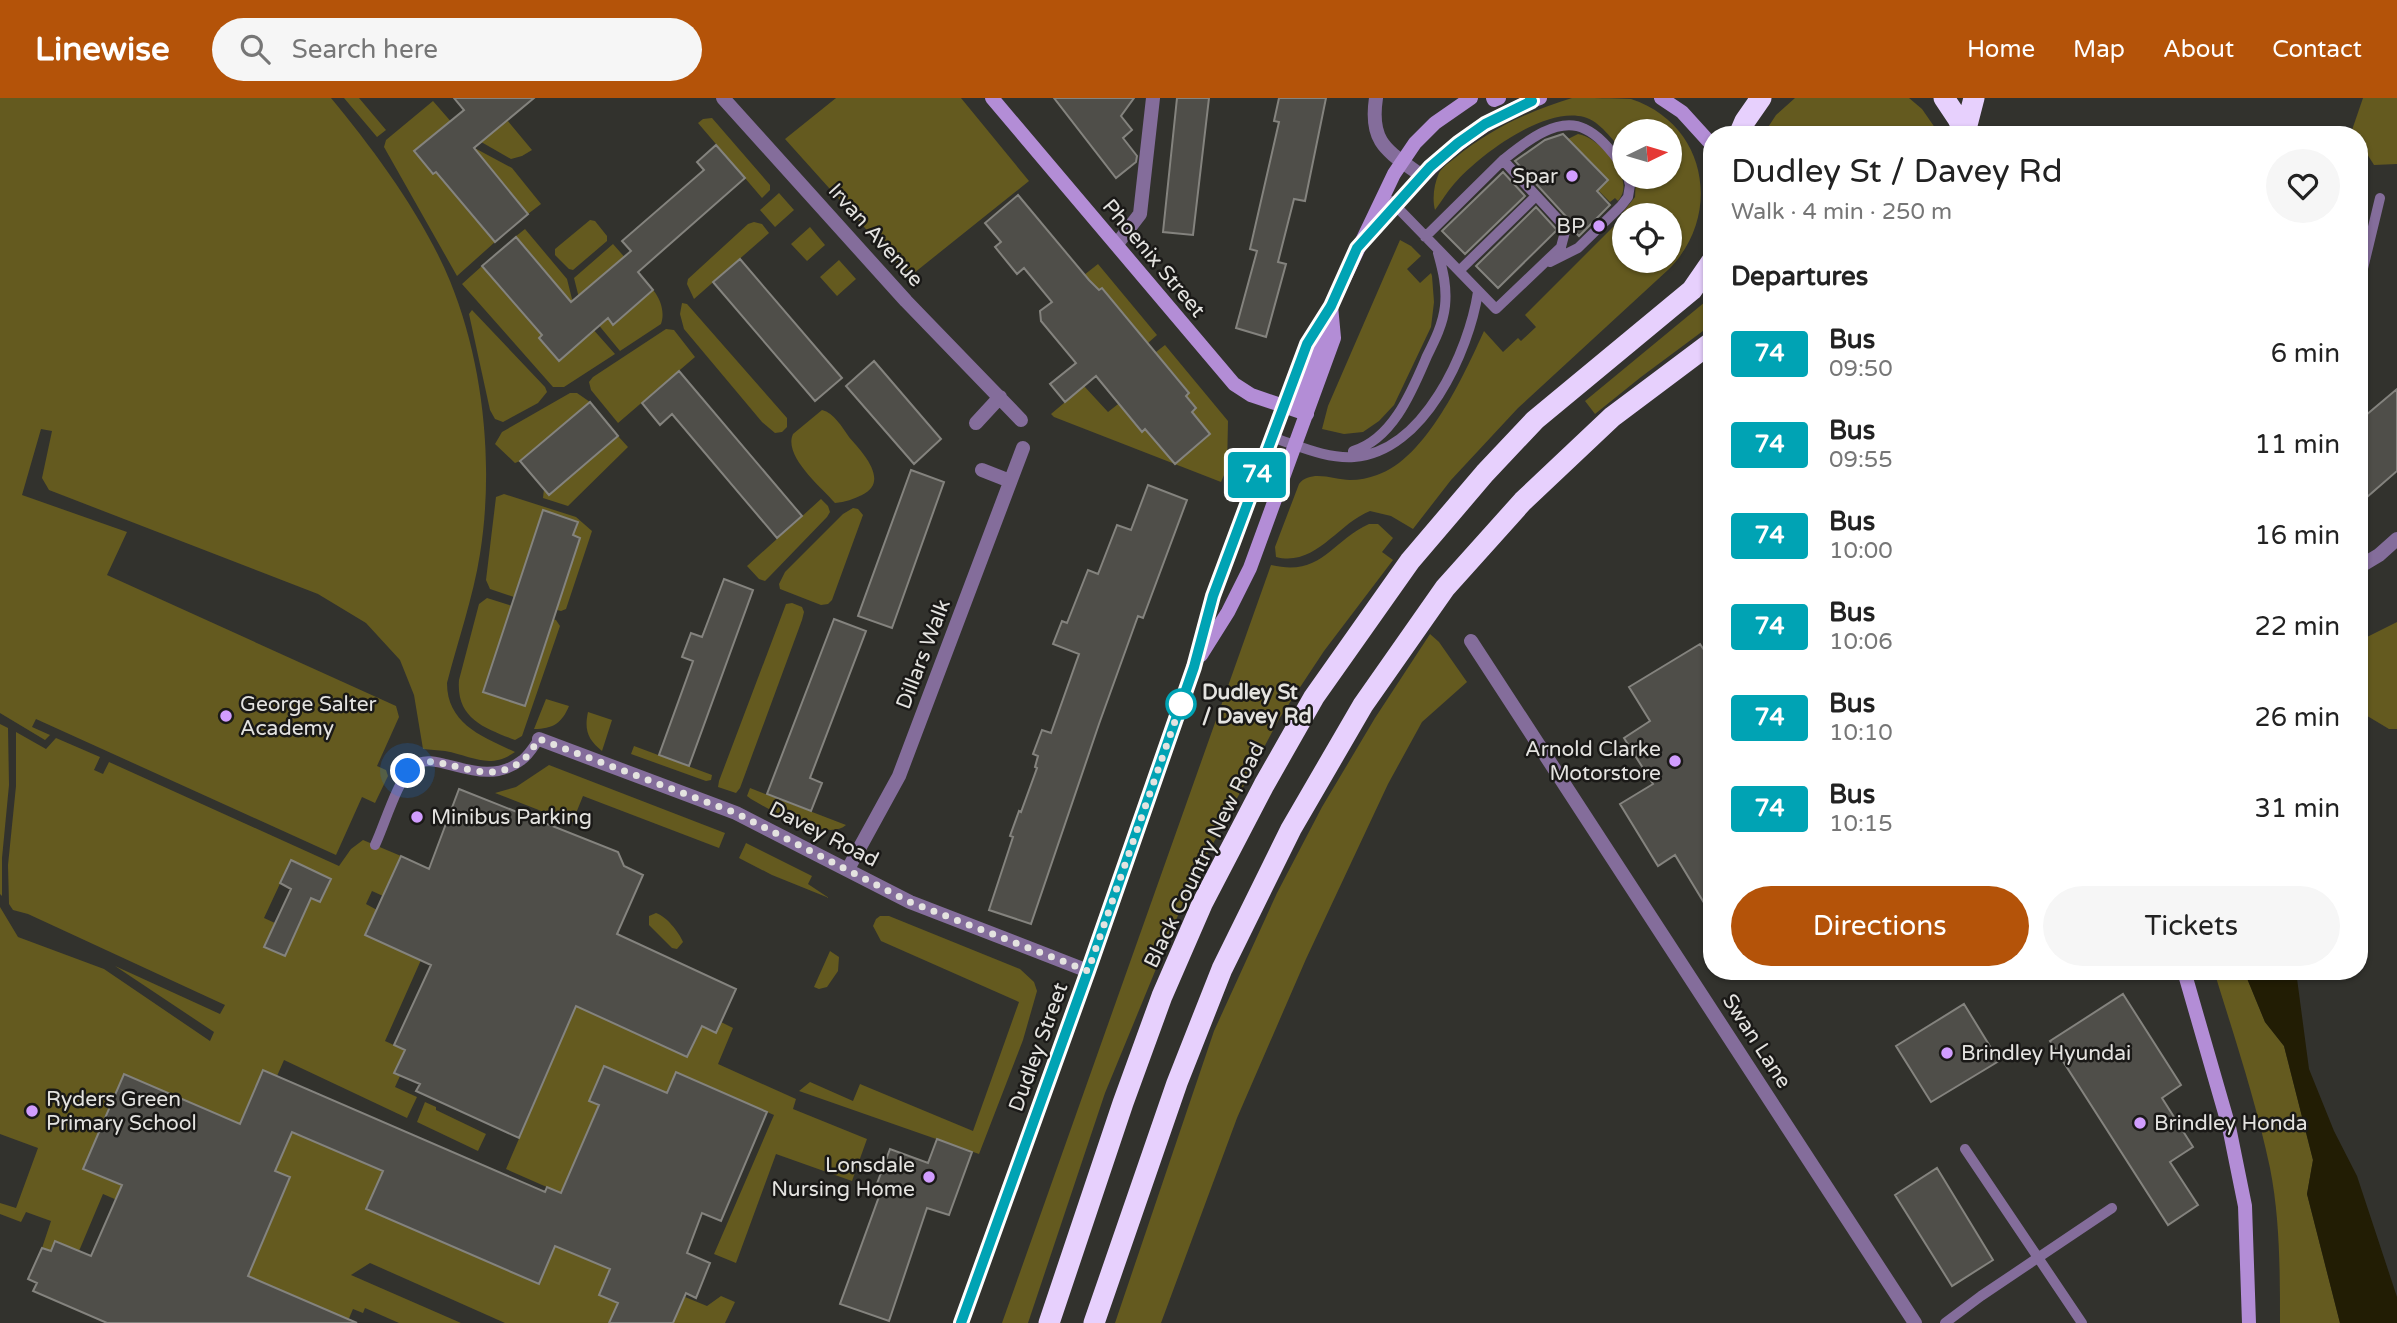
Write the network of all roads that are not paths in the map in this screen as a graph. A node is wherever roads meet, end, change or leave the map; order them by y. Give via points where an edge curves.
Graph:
1 (723, 98) edge
2 (992, 98) edge
3 (1153, 98) edge
4 (1376, 98) edge
5 (1471, 98) edge
6 (1493, 98) edge
7 (1499, 98) edge
8 (1661, 98) edge
9 (1761, 98) edge
10 (1944, 98) edge
11 (1974, 98) edge
12 (1534, 99) edge
13 (1743, 126) edge
14 (1962, 126) edge
15 (1967, 126) edge
16 (1703, 135) edge
17 (1612, 153) edge
18 (1503, 160) junction
19 (1403, 162) junction
20 (1422, 176) junction
21 (1629, 189) edge
22 (1384, 195) junction
23 (1536, 196) junction
24 (2380, 198) dead end
25 (1395, 206) junction
26 (1426, 237) junction
27 (1117, 244) junction
28 (1357, 248) junction
29 (2368, 248) edge
30 (1438, 250) junction
31 (1541, 267) junction
32 (1458, 271) junction
33 (1703, 274) edge
34 (1478, 292) junction
35 (1331, 306) junction
36 (1703, 349) edge
37 (1000, 397) junction
38 (1283, 406) junction
39 (1307, 414) junction
40 (1021, 420) dead end
41 (976, 423) dead end
42 (1271, 437) junction
43 (1295, 445) junction
44 (1023, 447) dead end
45 (1339, 456) junction
46 (982, 470) dead end
47 (1010, 481) junction
48 (2397, 539) edge
49 (2368, 562) edge
50 (1471, 641) dead end
51 (1194, 667) junction
52 (539, 739) joint
53 (375, 845) dead end
54 (848, 869) junction
55 (1088, 971) junction
56 (2187, 980) edge
57 (1965, 1149) dead end
58 (2112, 1208) dead end
59 (2039, 1257) junction
60 (961, 1323) edge
61 (1049, 1323) edge
62 (1094, 1323) edge
63 (1915, 1323) edge
64 (1945, 1323) edge
65 (2082, 1323) edge
66 (2249, 1323) edge

1 - 37 street, Irvan Avenue via 906,301
2 - 27 main road, Phoenix Street
3 - 27 street via 1140,214
4 - 19 street via 1374,128
5 - 19 main road, Dudley Street via 1435,123
6 - 7 main road
8 - 16 main road
9 - 13 highway
10 - 14 highway
11 - 15 highway
12 - 20 main road, Dudley Street via 1476,130
17 - 18 lane via 1584,128 1569,125 1526,141
18 - 23 lane
18 - 26 lane
19 - 20 street
19 - 22 main road, Dudley Street
20 - 25 main road, Dudley Street
21 - 31 lane via 1621,206 1578,248
22 - 25 lane
22 - 28 main road, Dudley Street
23 - 31 lane via 1566,228 1561,247
23 - 32 lane
24 - 29 lane
25 - 26 lane
25 - 28 main road, Dudley Street
26 - 30 lane
27 - 38 main road, Phoenix Street via 1234,384
28 - 35 main road, Dudley Street
30 - 32 lane
30 - 45 lane via 1445,279 1442,324 1410,395 1376,439 1363,449
31 - 34 lane via 1496,309
32 - 34 lane
33 - 61 highway, Black Country New Road via 1692,290 1535,420 1485,474 1410,561 1314,697 1202,904 1162,996
34 - 45 lane via 1474,317 1434,403 1390,444 1373,453
35 - 38 main road, Dudley Street via 1307,344
35 - 39 main road, Dudley Street via 1334,338
36 - 62 highway via 1612,417 1523,501 1446,588 1363,705 1291,830 1222,968
37 - 40 street, Irvan Avenue
37 - 41 street
38 - 39 main road, Phoenix Street
38 - 42 main road, Dudley Street
39 - 43 main road, Dudley Street
42 - 43 lane
42 - 51 main road, Dudley Street via 1213,596
43 - 45 lane
43 - 51 main road, Dudley Street via 1250,568
44 - 47 street, Dillars Walk
46 - 47 street
47 - 54 street, Dillars Walk via 899,776
48 - 49 street
50 - 63 street, Swan Lane
51 - 55 main road, Dudley Street
52 - 53 lane via 525,759 494,773 432,761 413,766
52 - 54 street, Davey Road via 736,813
54 - 55 street, Davey Road via 910,902
55 - 60 main road, Dudley Street
56 - 66 main road via 2229,1127 2245,1206
57 - 59 lane
58 - 59 lane
59 - 64 lane
59 - 65 lane

